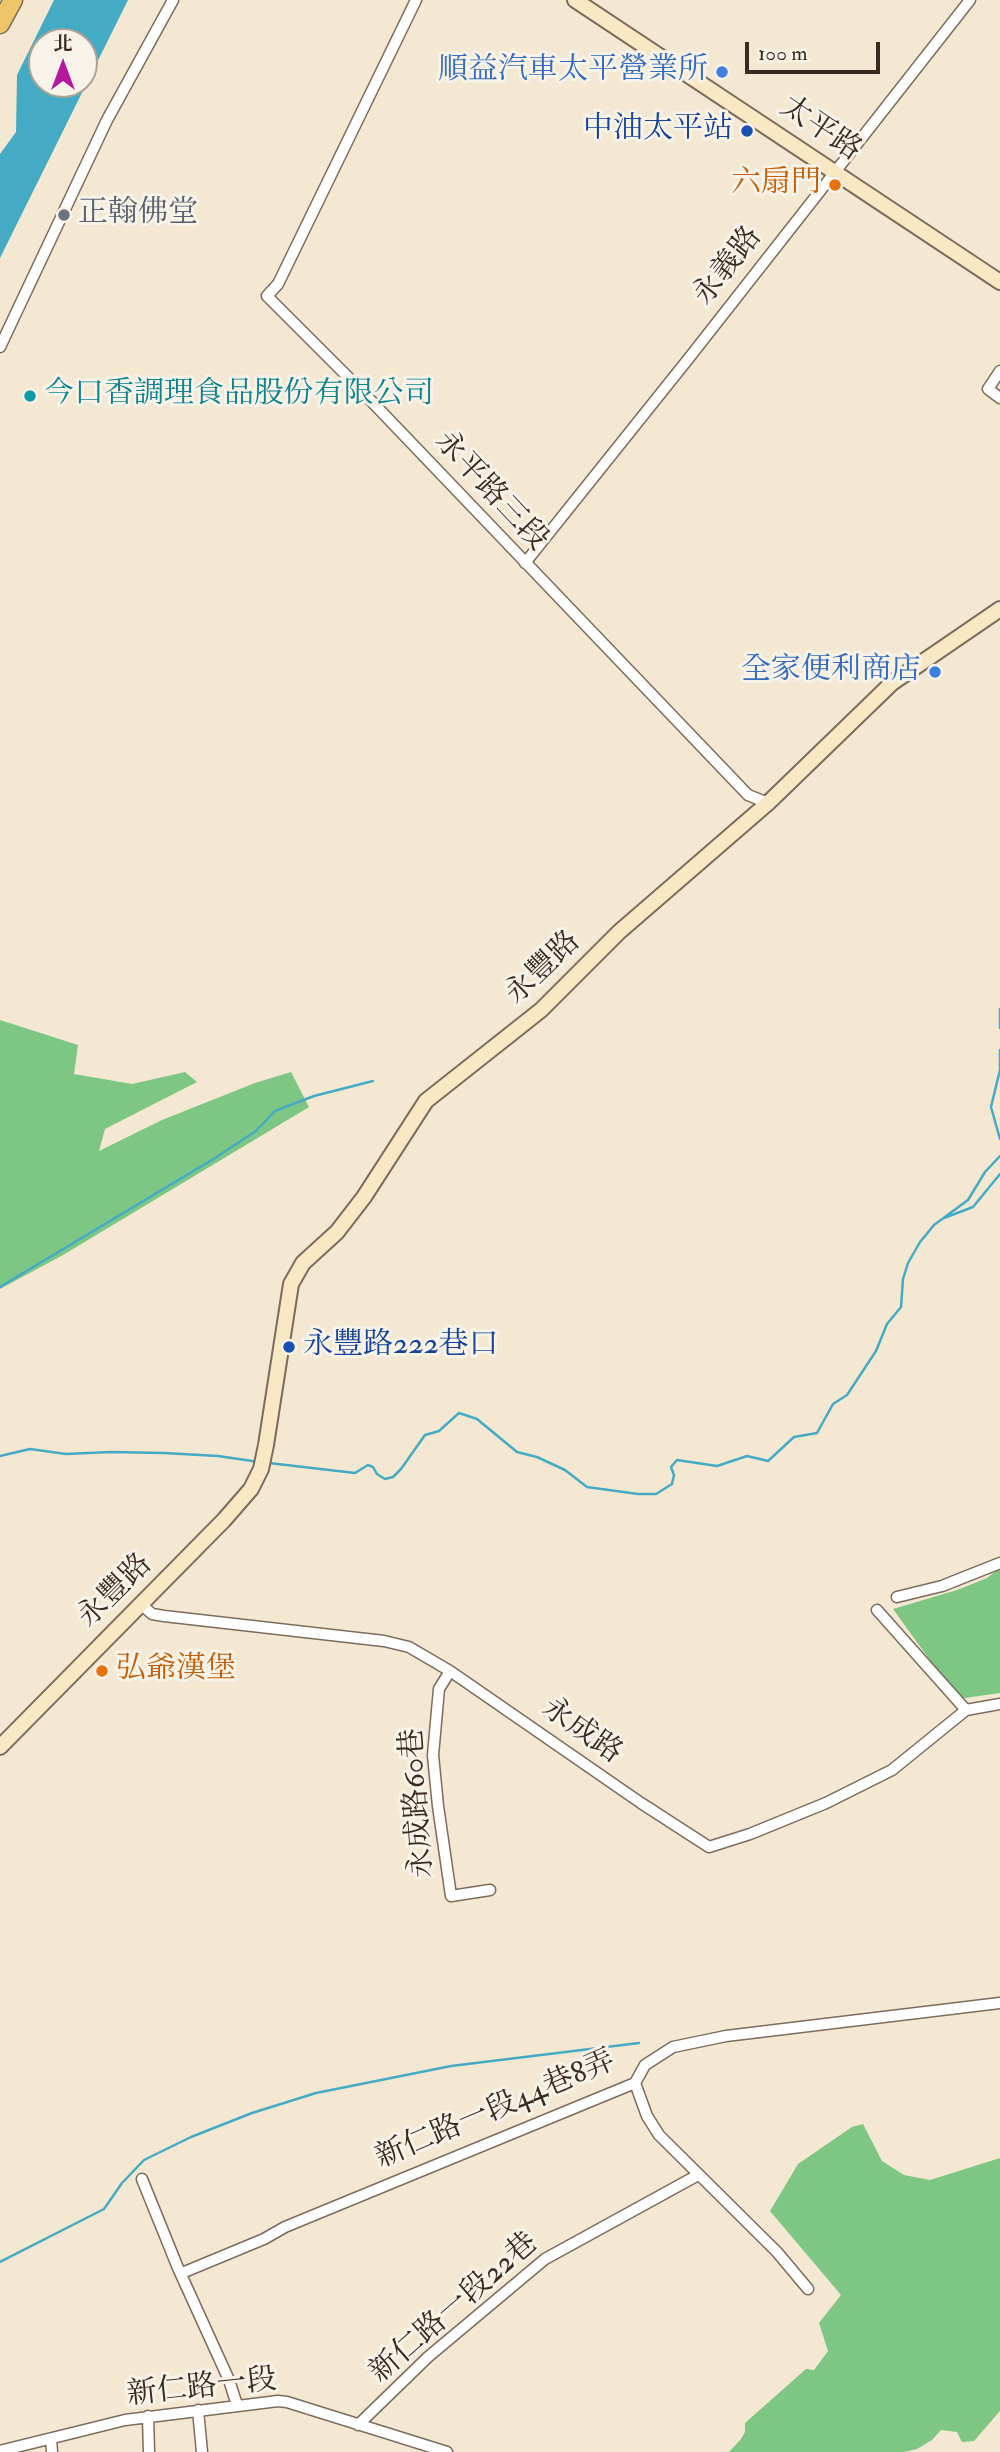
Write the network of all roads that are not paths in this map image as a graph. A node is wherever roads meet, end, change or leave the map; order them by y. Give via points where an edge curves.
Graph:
1 (13, 0) edge
2 (173, 0) edge
3 (416, 0) edge
4 (575, 0) edge
5 (970, 0) edge
6 (0, 24) edge
7 (835, 172) junction
8 (1000, 282) edge
9 (0, 347) edge
10 (1000, 371) edge
11 (1000, 398) edge
12 (525, 563) junction
13 (1000, 609) edge
14 (768, 803) junction
15 (1000, 1563) edge
16 (897, 1597) dead end
17 (141, 1604) junction
18 (877, 1610) dead end
19 (450, 1671) junction
20 (1000, 1704) edge
21 (966, 1710) junction
22 (0, 1747) edge
23 (490, 1890) dead end
24 (1000, 2003) edge
25 (635, 2083) junction
26 (698, 2175) junction
27 (142, 2179) dead end
28 (182, 2273) junction
29 (808, 2289) dead end
30 (237, 2405) junction
31 (198, 2410) junction
32 (148, 2416) junction
33 (358, 2425) junction
34 (51, 2439) junction
35 (0, 2451) edge
36 (52, 2452) edge
37 (149, 2452) edge
38 (202, 2452) edge
39 (447, 2452) edge

1 - 6 highway
2 - 9 street via 107,120
3 - 12 street, 永平路三段 via 282,275 267,296
4 - 7 street, 太平路
5 - 7 street, 永義路
7 - 8 street, 太平路
7 - 12 street, 永義路
10 - 11 street via 988,389
12 - 14 street, 永平路三段 via 748,794
13 - 14 street, 永豐路 via 892,683
14 - 17 street, 永豐路 via 619,932 541,1010 420,1108 364,1197 337,1232 303,1263 290,1284 262,1463 243,1500
15 - 16 street via 942,1586
17 - 19 street, 永成路 via 152,1614 164,1616 398,1643
17 - 22 street, 永豐路
18 - 21 street
19 - 21 street, 永成路 via 709,1847 792,1818 892,1770
19 - 23 street, 永成路60巷 via 439,1689 433,1755 451,1896
20 - 21 street, 永成路
24 - 25 street, 新仁路一段44巷8弄 via 699,2040 660,2053 645,2065
25 - 26 street via 659,2135
25 - 28 street, 新仁路一段44巷8弄
26 - 29 street
26 - 33 street, 新仁路一段22巷 via 545,2259 428,2357
27 - 28 street
28 - 30 street
30 - 31 street, 新仁路一段
30 - 33 street, 新仁路一段 via 286,2402
31 - 32 street, 新仁路一段
31 - 38 street
32 - 34 street, 新仁路一段
32 - 37 street
33 - 39 street, 新仁路一段
34 - 35 street, 新仁路一段
34 - 36 street

